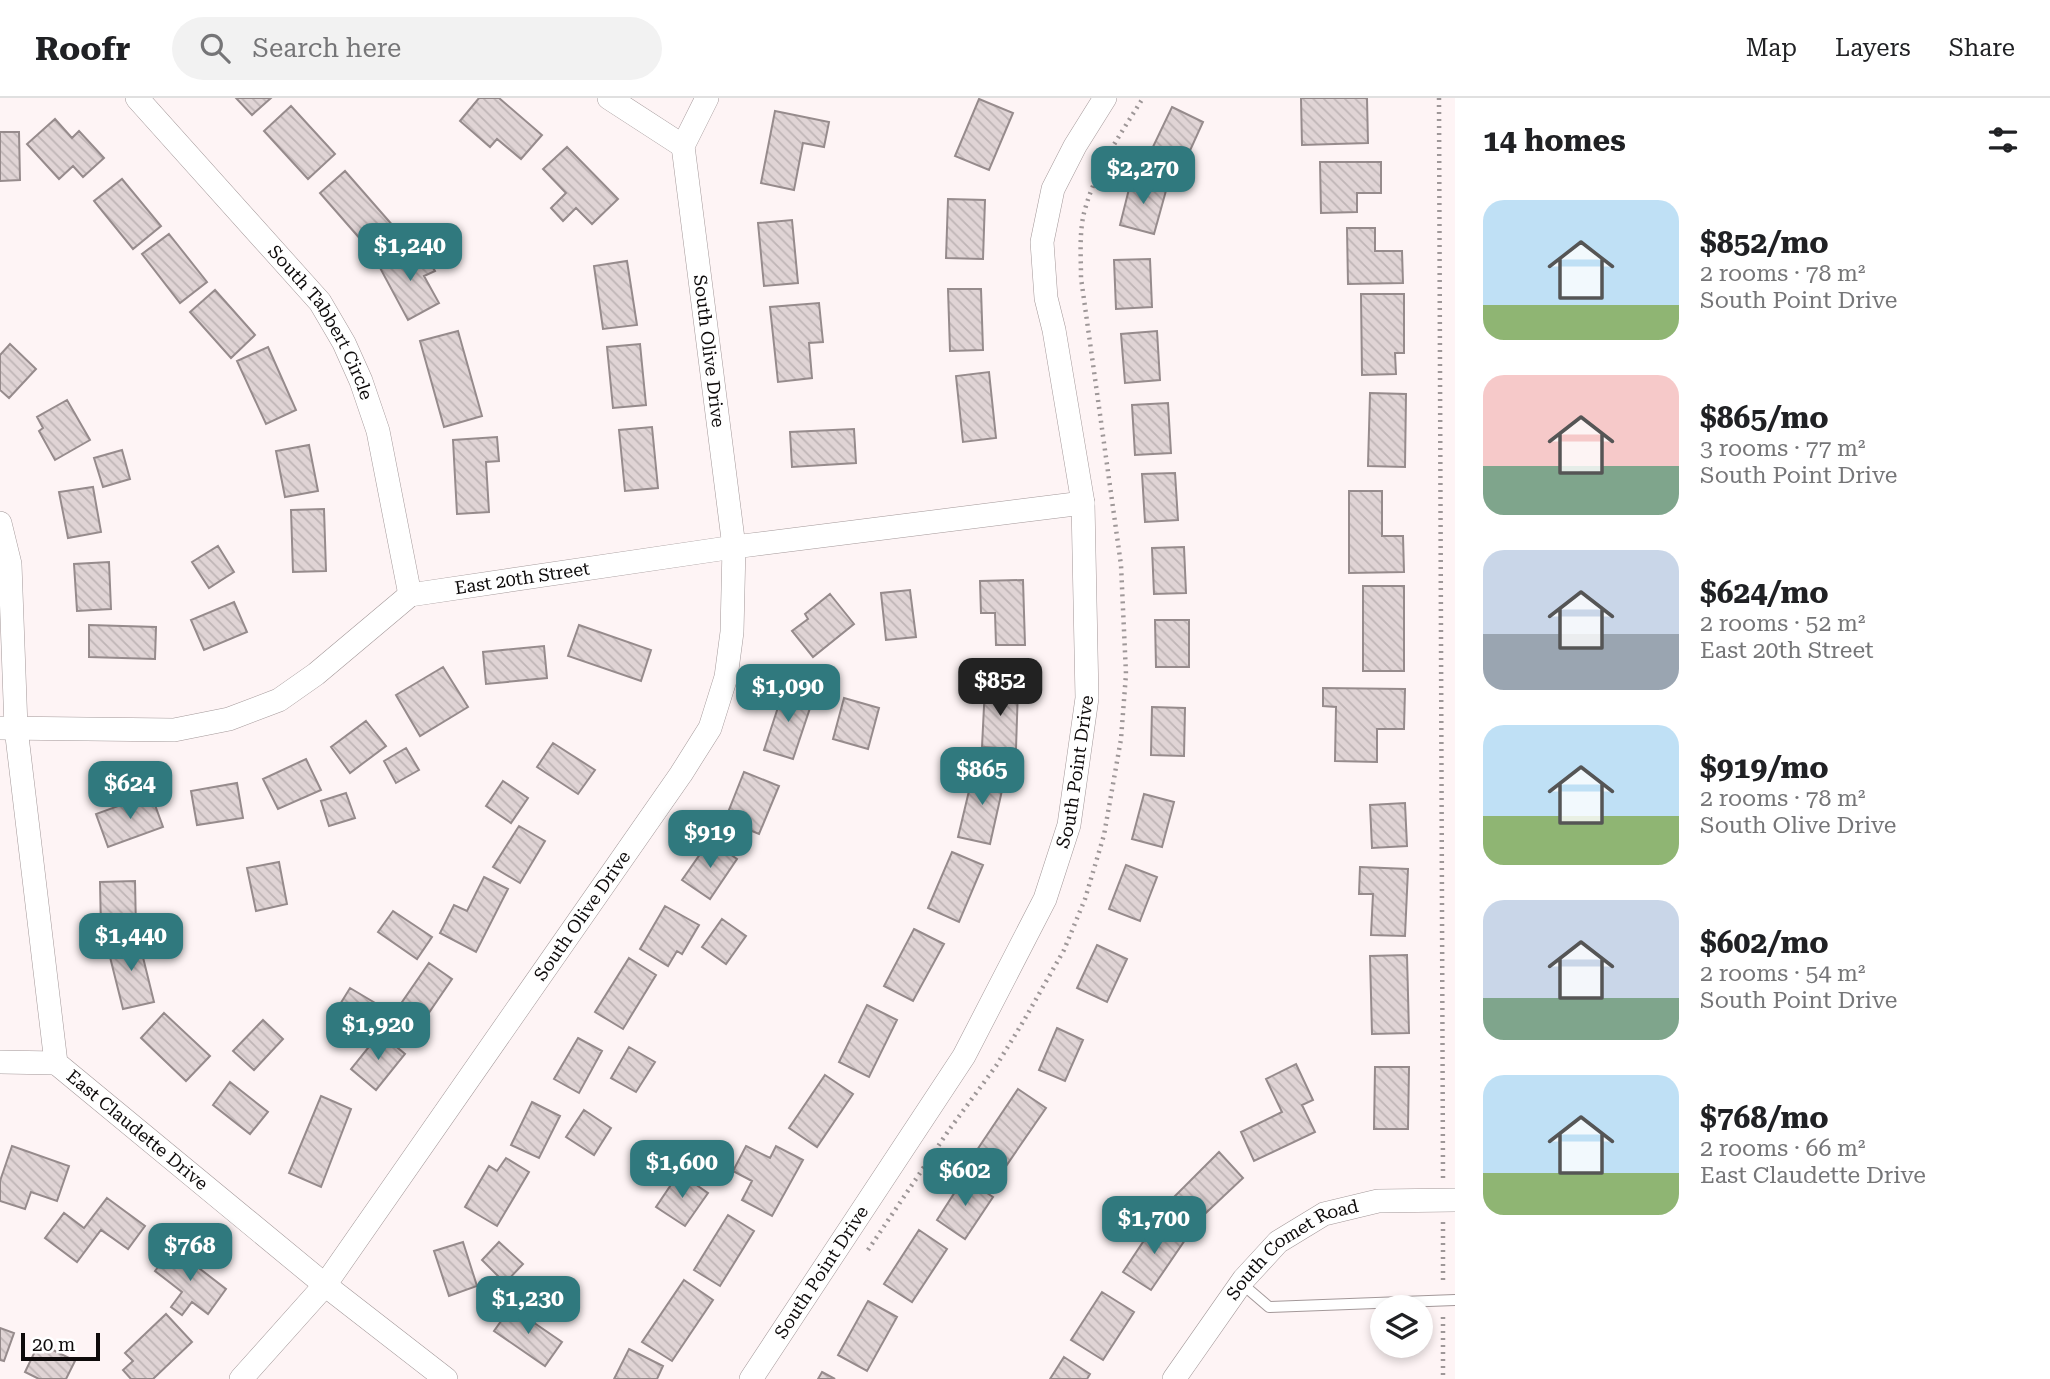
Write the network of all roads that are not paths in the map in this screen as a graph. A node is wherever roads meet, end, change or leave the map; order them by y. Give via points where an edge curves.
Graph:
1 (137, 98) edge
2 (609, 98) edge
3 (707, 98) edge
4 (1105, 98) edge
5 (683, 146) junction
6 (1083, 503) junction
7 (0, 523) edge
8 (734, 547) junction
9 (410, 595) junction
10 (8, 728) edge
11 (0, 1062) edge
12 (56, 1063) junction
13 (1449, 1200) edge
14 (1241, 1283) junction
15 (325, 1285) junction
16 (1449, 1300) edge
17 (241, 1379) edge
18 (446, 1379) edge
19 (751, 1379) edge
20 (1174, 1379) edge

1 - 9 street, South Tabbert Circle via 320,302 344,343 378,430
2 - 5 street
3 - 5 street
4 - 6 street, South Point Drive via 1053,189 1042,242 1046,298
5 - 8 street, South Olive Drive
6 - 8 street, East 20th Street
6 - 19 street, South Point Drive via 1087,698 1069,825 1045,899 964,1056
7 - 10 street, East Claudette Drive via 10,564
8 - 9 street, East 20th Street
8 - 15 street, South Olive Drive via 732,632 726,677 710,728
9 - 10 street via 279,700 229,719 174,730
10 - 12 street, East Claudette Drive
11 - 12 street
12 - 15 street, East Claudette Drive
13 - 14 street, South Comet Road via 1378,1201 1324,1214 1279,1242
14 - 16 lane via 1269,1307
14 - 20 street, South Comet Road
15 - 17 street, South Olive Drive
15 - 18 street, East Claudette Drive

